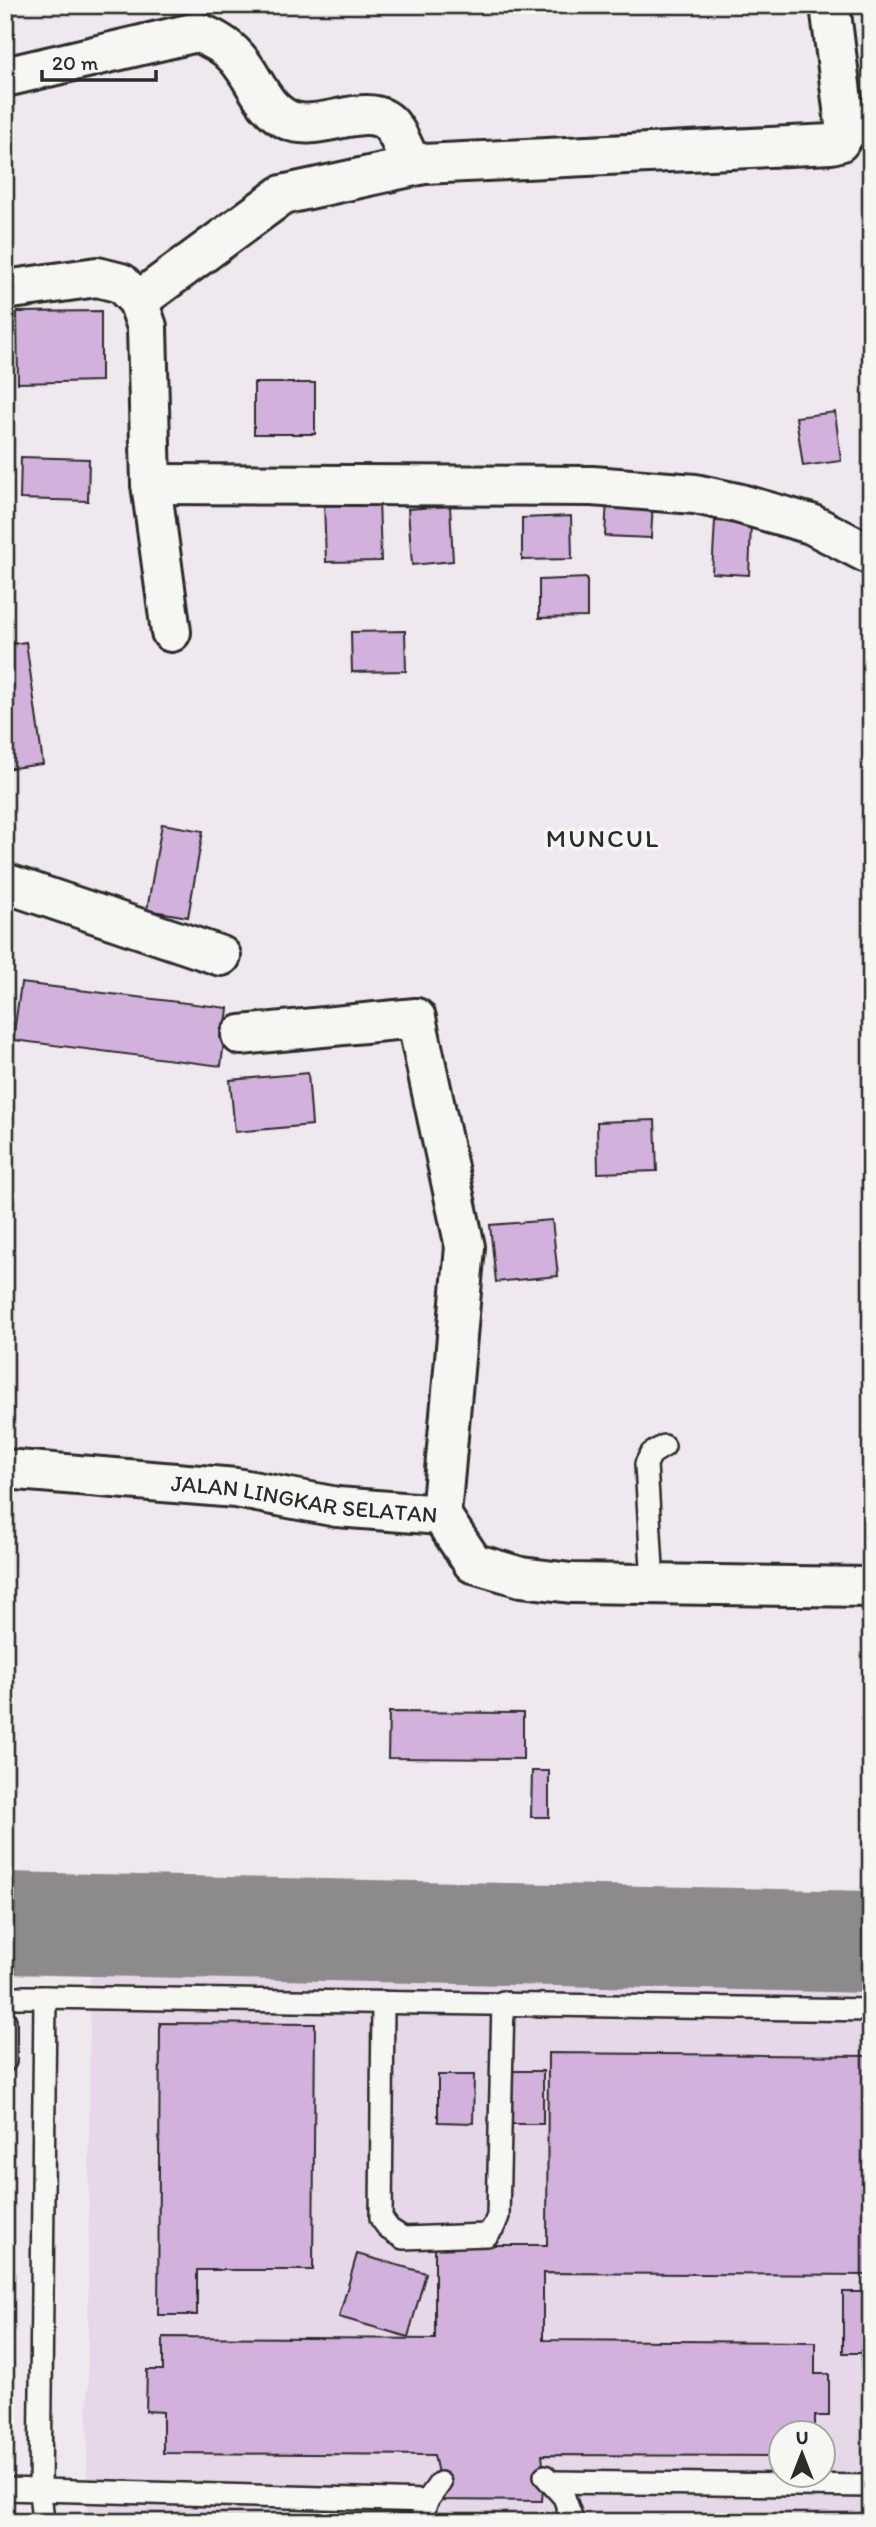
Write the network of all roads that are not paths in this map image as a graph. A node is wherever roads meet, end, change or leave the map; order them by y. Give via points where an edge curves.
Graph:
1 (830, 5) edge
2 (5, 77) edge
3 (424, 164) junction
4 (5, 289) edge
5 (138, 301) junction
6 (151, 484) junction
7 (871, 555) edge
8 (171, 632) dead end
9 (5, 883) edge
10 (221, 956) dead end
11 (241, 1035) dead end
12 (664, 1446) dead end
13 (5, 1469) edge
14 (442, 1515) junction
15 (653, 1585) junction
16 (871, 1587) edge
17 (5, 1997) edge
18 (45, 1997) junction
19 (383, 2002) junction
20 (503, 2002) junction
21 (871, 2010) edge
22 (5, 2021) edge
23 (6, 2038) edge
24 (5, 2061) edge
25 (440, 2483) dead end
26 (871, 2486) edge
27 (5, 2489) edge
28 (40, 2491) junction
29 (427, 2501) junction
30 (43, 2522) edge
31 (420, 2522) edge
32 (573, 2522) edge

1 - 3 street via 846,132 839,142
2 - 3 street via 197,33 219,41 238,59 270,107 289,120 314,124 367,114 391,125 409,159
3 - 5 street via 282,195
4 - 5 street via 97,277 121,283
5 - 6 street via 147,327
6 - 7 street via 592,486 695,494 811,524
6 - 8 street
9 - 10 street
11 - 14 street via 416,1018 465,1247
12 - 15 lane via 651,1454 646,1464
13 - 14 street, JALAN LINGKAR SELATAN via 236,1488 337,1507
14 - 15 street, JALAN LINGKAR SELATAN via 473,1563 521,1577
15 - 16 street, JALAN LINGKAR SELATAN
17 - 18 lane
18 - 19 lane
18 - 28 lane
19 - 20 lane
19 - 20 lane via 381,2218 403,2238 487,2235 494,2226 498,2216
20 - 21 lane
22 - 23 lane
23 - 24 lane
25 - 29 lane
26 - 32 lane via 548,2479 564,2497
27 - 28 lane
28 - 29 lane
28 - 30 lane
29 - 31 lane

